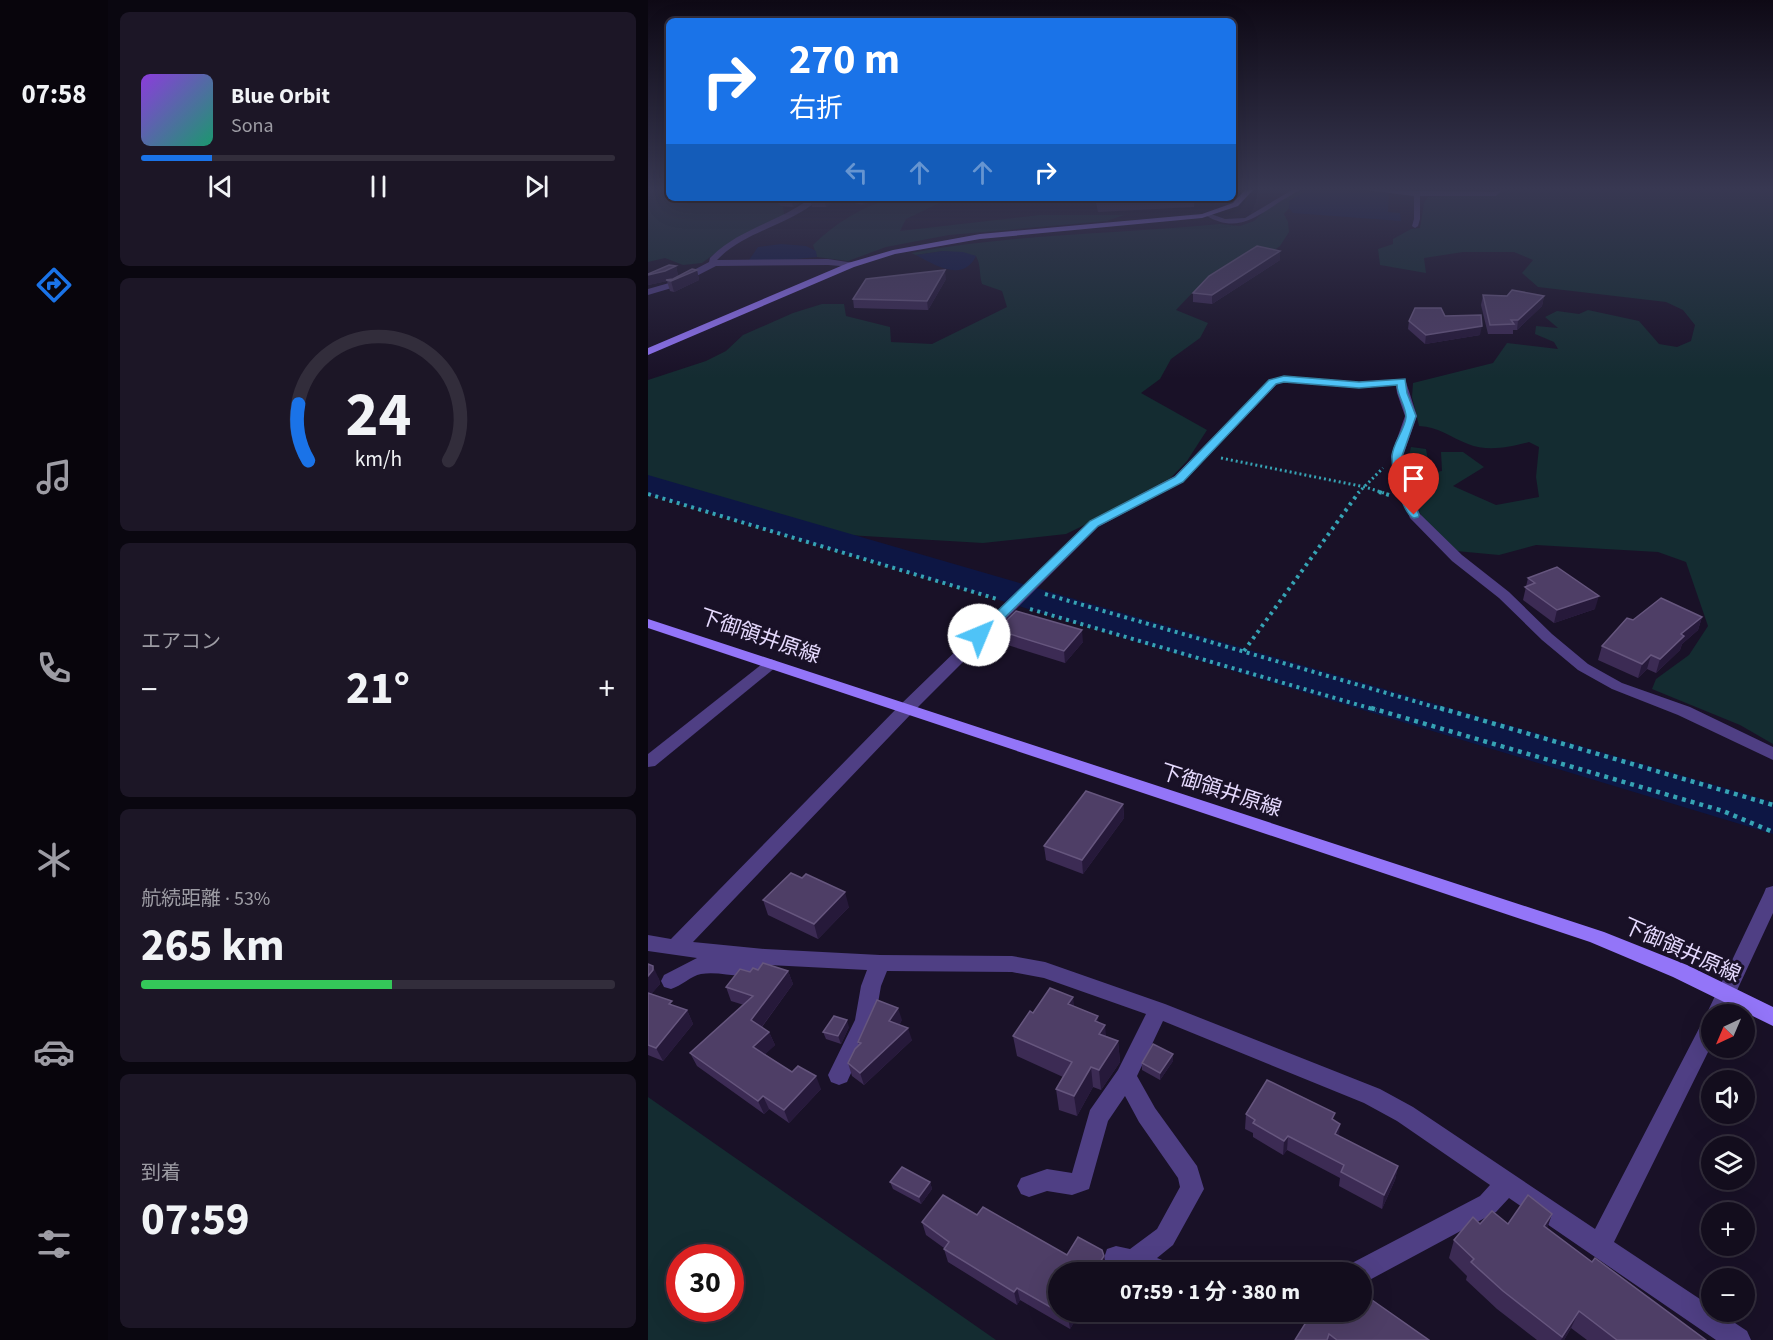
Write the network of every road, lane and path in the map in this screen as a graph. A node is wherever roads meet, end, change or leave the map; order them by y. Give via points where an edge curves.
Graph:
1 (720, 253) edge
2 (892, 253) edge
3 (714, 263) junction
4 (850, 265) junction
5 (648, 291) edge
6 (648, 352) edge
7 (1205, 454) junction
8 (1397, 456) junction
9 (1365, 487) junction
10 (648, 494) edge
11 (1410, 501) junction
12 (1019, 596) junction
13 (648, 622) edge
14 (1244, 651) junction
15 (771, 664) junction
16 (906, 709) junction
17 (1773, 754) edge
18 (649, 762) edge
19 (1773, 805) edge
20 (1773, 832) edge
21 (1773, 893) edge
22 (648, 943) edge
23 (675, 948) junction
24 (765, 957) junction
25 (880, 963) junction
26 (671, 981) dead end
27 (1725, 994) junction
28 (1720, 1004) edge
29 (1158, 1010) junction
30 (1773, 1017) edge
31 (1701, 1044) edge
32 (839, 1075) dead end
33 (1126, 1077) junction
34 (1507, 1184) junction
35 (1029, 1186) dead end
36 (1599, 1246) junction
37 (1130, 1262) edge
38 (1372, 1266) edge
39 (1738, 1340) edge

1 - 3 street
2 - 4 street
3 - 4 street
3 - 5 street via 672,285
4 - 6 street
7 - 8 street via 1273,382 1284,379 1359,385 1401,381 1411,416
7 - 9 path
7 - 12 street via 1179,479 1094,524
8 - 9 path
8 - 11 street
9 - 11 path
9 - 14 path
10 - 12 path
11 - 17 street via 1414,515 1456,558 1504,595 1583,667 1617,686 1684,711
12 - 14 path
12 - 16 street
12 - 20 path via 1723,811
13 - 15 street, 下御領井原線
14 - 19 path
15 - 16 street, 下御領井原線
15 - 18 street
16 - 23 street
16 - 27 street, 下御領井原線 via 1598,937
21 - 27 street
22 - 23 street
23 - 24 street
24 - 25 street
24 - 26 street via 745,969 697,966
25 - 29 street via 1012,964 1046,970
25 - 32 street via 865,1020
27 - 28 street
27 - 30 street, 下御領井原線
29 - 33 street
29 - 34 street via 1372,1096
31 - 36 street
33 - 35 street via 1098,1117 1080,1181 1072,1184 1047,1180
33 - 37 street via 1147,1115 1189,1174 1192,1189 1165,1237 1124,1260
34 - 36 street
34 - 38 street via 1488,1204
36 - 39 street

